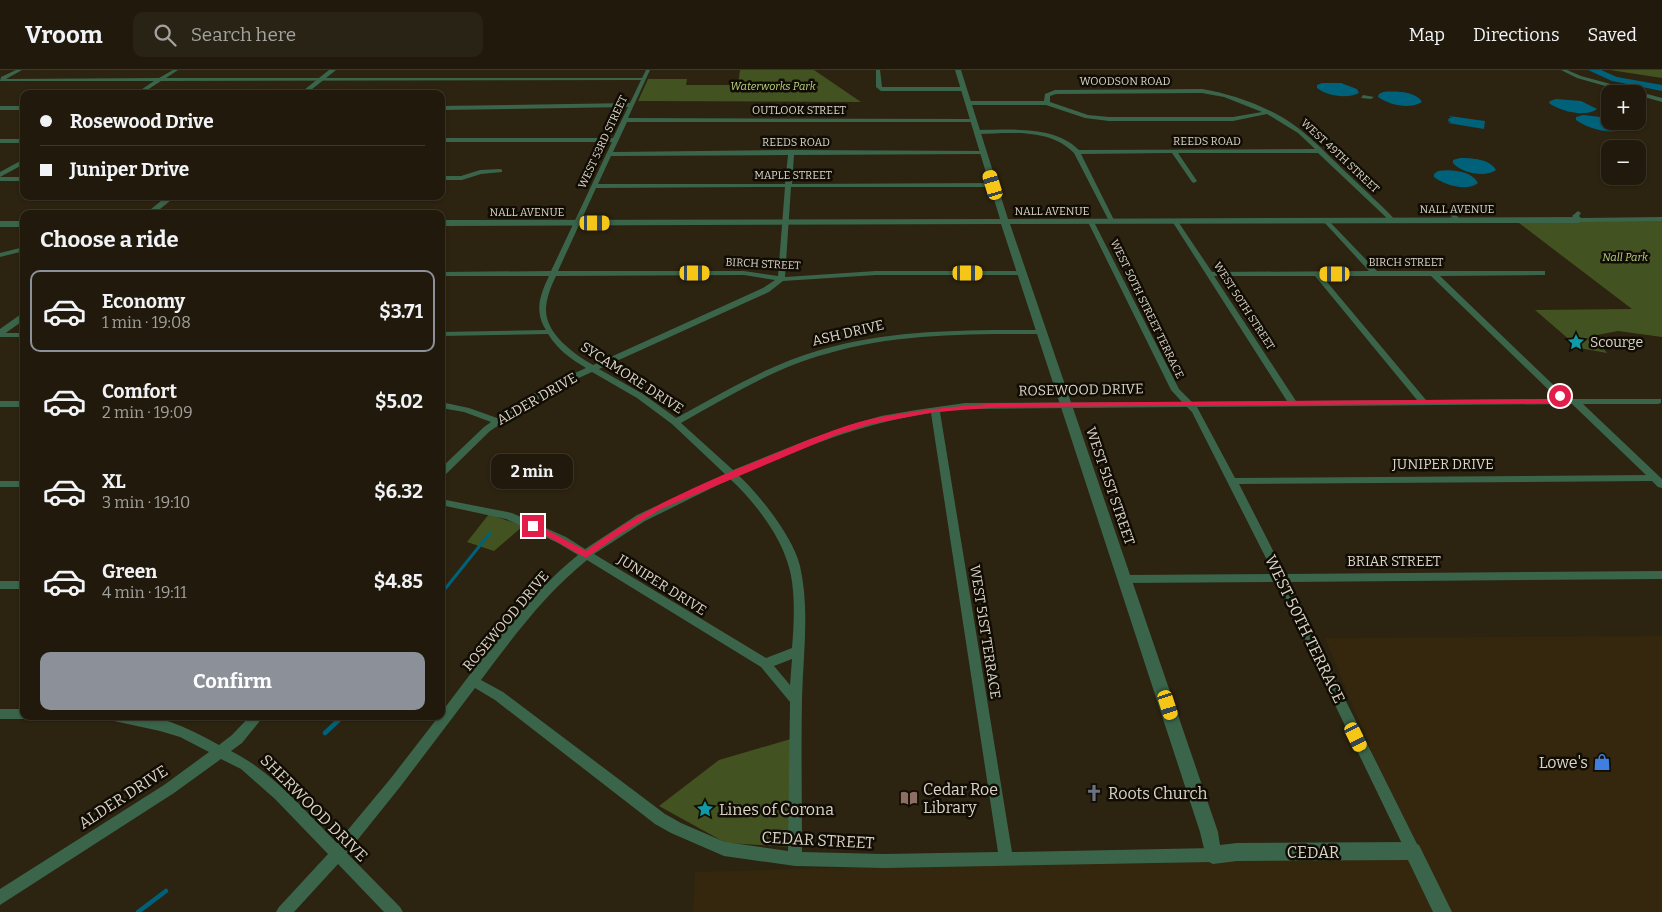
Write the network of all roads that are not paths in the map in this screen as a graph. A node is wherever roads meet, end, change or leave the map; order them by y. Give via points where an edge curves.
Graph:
1 (20, 70) edge
2 (176, 70) edge
3 (333, 70) edge
4 (648, 70) edge
5 (878, 70) edge
6 (958, 70) edge
7 (1563, 70) edge
8 (1571, 74) junction
9 (1565, 78) dead end
10 (644, 79) junction
11 (0, 80) edge
12 (159, 80) junction
13 (320, 80) junction
14 (964, 89) junction
15 (143, 90) edge
16 (307, 90) edge
17 (1212, 91) joint
18 (1363, 97) dead end
19 (1371, 98) dead end
20 (1662, 100) edge
21 (968, 103) junction
22 (1047, 103) junction
23 (632, 105) junction
24 (0, 108) edge
25 (20, 108) edge
26 (445, 108) edge
27 (1266, 113) junction
28 (625, 120) junction
29 (974, 120) junction
30 (978, 132) junction
31 (445, 140) edge
32 (615, 140) junction
33 (0, 141) edge
34 (20, 141) edge
35 (1321, 151) junction
36 (791, 152) junction
37 (983, 152) junction
38 (1077, 152) junction
39 (1173, 152) junction
40 (608, 154) junction
41 (20, 163) edge
42 (500, 171) dead end
43 (0, 175) edge
44 (445, 178) edge
45 (0, 179) edge
46 (20, 179) edge
47 (1194, 181) dead end
48 (789, 185) junction
49 (993, 185) junction
50 (593, 186) junction
51 (167, 200) edge
52 (154, 210) edge
53 (1578, 216) joint
54 (1662, 219) edge
55 (1326, 221) junction
56 (1393, 221) junction
57 (785, 222) junction
58 (1006, 222) junction
59 (1091, 222) junction
60 (1112, 222) junction
61 (1175, 222) junction
62 (445, 223) edge
63 (576, 223) junction
64 (0, 224) edge
65 (20, 224) edge
66 (20, 250) edge
67 (0, 255) edge
68 (1023, 273) junction
69 (1542, 273) dead end
70 (445, 274) edge
71 (553, 274) junction
72 (1210, 274) junction
73 (1317, 274) junction
74 (1375, 274) junction
75 (1434, 274) junction
76 (781, 279) junction
77 (20, 318) edge
78 (550, 332) junction
79 (1042, 332) junction
80 (0, 334) edge
81 (445, 334) edge
82 (20, 335) edge
83 (592, 368) junction
84 (1570, 401) junction
85 (1658, 401) dead end
86 (1423, 402) junction
87 (1188, 403) junction
88 (1293, 403) junction
89 (0, 404) edge
90 (20, 404) edge
91 (1067, 404) junction
92 (445, 406) edge
93 (935, 410) junction
94 (497, 421) junction
95 (675, 422) junction
96 (445, 470) edge
97 (732, 474) junction
98 (1232, 480) junction
99 (1659, 481) edge
100 (0, 484) edge
101 (20, 484) edge
102 (445, 503) edge
103 (586, 555) junction
104 (1662, 575) edge
105 (1280, 576) junction
106 (1126, 579) junction
107 (0, 585) edge
108 (20, 585) edge
109 (798, 651) junction
110 (765, 664) junction
111 (473, 681) junction
112 (796, 700) junction
113 (0, 714) edge
114 (20, 714) edge
115 (445, 718) edge
116 (130, 720) edge
117 (255, 720) edge
118 (443, 720) edge
119 (220, 751) junction
120 (1413, 851) junction
121 (338, 854) junction
122 (1212, 855) junction
123 (795, 859) junction
124 (1006, 859) junction
125 (0, 898) edge
126 (284, 912) edge
127 (395, 912) edge
128 (1443, 912) edge

1 - 11 street
2 - 12 street
3 - 13 street
4 - 10 street, WEST 53RD STREET
5 - 14 street via 881,89
6 - 14 street, WEST 51ST STREET
7 - 8 street
8 - 9 street
8 - 20 street
10 - 13 street
10 - 23 street, WEST 53RD STREET
11 - 12 street
12 - 13 street
12 - 15 street
13 - 16 street
14 - 21 street, WEST 51ST STREET
17 - 22 street, WOODSON ROAD via 1055,92 1047,95
17 - 27 street, WEST 49TH STREET
18 - 19 street
21 - 22 street
21 - 29 street, WEST 51ST STREET
22 - 27 street via 1087,117 1109,120 1232,119
23 - 26 street
23 - 28 street, WEST 53RD STREET
24 - 25 street
27 - 35 street, WEST 49TH STREET via 1296,128
28 - 29 street, OUTLOOK STREET
28 - 32 street, WEST 53RD STREET
29 - 30 street, WEST 51ST STREET
30 - 37 street, WEST 51ST STREET
30 - 38 street via 1046,135 1067,142
31 - 32 street
32 - 40 street, WEST 53RD STREET
33 - 34 street
35 - 39 street, REEDS ROAD
35 - 56 street, WEST 49TH STREET
36 - 37 street, REEDS ROAD
36 - 40 street, REEDS ROAD
36 - 48 street
37 - 49 street, WEST 51ST STREET
38 - 39 street, REEDS ROAD
38 - 60 street, WEST 50TH STREET TERRACE
39 - 47 street
40 - 50 street, WEST 53RD STREET
41 - 43 street
42 - 44 street
45 - 46 street
48 - 49 street, MAPLE STREET
48 - 50 street, MAPLE STREET
48 - 57 street
49 - 58 street, WEST 51ST STREET
50 - 63 street, WEST 53RD STREET
51 - 52 street
53 - 54 street, NALL AVENUE
53 - 56 street, NALL AVENUE
55 - 56 street, NALL AVENUE
55 - 61 street, NALL AVENUE
55 - 74 street
57 - 58 street, NALL AVENUE
57 - 63 street, NALL AVENUE
57 - 76 street
58 - 59 street, NALL AVENUE
58 - 68 street, WEST 51ST STREET
59 - 60 street, NALL AVENUE
59 - 87 street, WEST 50TH STREET TERRACE via 1175,390
60 - 61 street, NALL AVENUE
61 - 72 street, WEST 50TH STREET
62 - 63 street, NALL AVENUE
63 - 71 street, SYCAMORE DRIVE
64 - 65 street
66 - 67 street
68 - 76 street, BIRCH STREET via 876,273
68 - 79 street, WEST 51ST STREET
69 - 75 street, BIRCH STREET
70 - 71 street, BIRCH STREET
71 - 76 street, BIRCH STREET via 744,274
71 - 78 street, SYCAMORE DRIVE via 543,299 545,322
72 - 73 street, BIRCH STREET
72 - 88 street, WEST 50TH STREET
73 - 74 street, BIRCH STREET
73 - 86 street
74 - 75 street, BIRCH STREET
75 - 84 street
76 - 83 street, ALDER DRIVE via 766,290
77 - 80 street
78 - 81 street
78 - 83 street, SYCAMORE DRIVE via 564,349
79 - 91 street, WEST 51ST STREET
79 - 95 street, ASH DRIVE via 922,334 846,345 791,363
80 - 82 street
83 - 94 street, ALDER DRIVE via 549,388
83 - 95 street, SYCAMORE DRIVE via 640,396
84 - 85 street, ROSEWOOD DRIVE
84 - 86 street, ROSEWOOD DRIVE
84 - 99 street
86 - 88 street, ROSEWOOD DRIVE
87 - 88 street, ROSEWOOD DRIVE
87 - 91 street, ROSEWOOD DRIVE
87 - 98 street, WEST 50TH TERRACE via 1199,417
89 - 90 street
91 - 93 street, ROSEWOOD DRIVE
91 - 106 street, WEST 51ST STREET
92 - 94 street
93 - 97 street, ROSEWOOD DRIVE via 878,420 833,433
93 - 124 street, WEST 51ST TERRACE
94 - 96 street, ALDER DRIVE
95 - 97 street, SYCAMORE DRIVE
97 - 103 street, ROSEWOOD DRIVE via 658,507
97 - 109 street, SYCAMORE DRIVE via 777,528 794,565 800,611
98 - 99 street, JUNIPER DRIVE
98 - 105 street, WEST 50TH TERRACE
100 - 101 street
102 - 103 street, JUNIPER DRIVE via 508,516 546,532
103 - 110 street, JUNIPER DRIVE
103 - 111 street, ROSEWOOD DRIVE via 548,589
104 - 105 street, BRIAR STREET
105 - 106 street, BRIAR STREET
105 - 120 street, WEST 50TH TERRACE
106 - 122 street, WEST 51ST STREET via 1209,832
107 - 108 street
109 - 110 street
109 - 112 street, SYCAMORE DRIVE
110 - 112 street, JUNIPER DRIVE
111 - 115 street, ROSEWOOD DRIVE
111 - 123 street, CEDAR STREET via 499,696 676,828 724,848
112 - 123 street, SYCAMORE DRIVE
113 - 114 street
116 - 119 street, SHERWOOD DRIVE via 184,733
117 - 119 street, ALDER DRIVE
118 - 121 street, ROSEWOOD DRIVE
119 - 121 street, SHERWOOD DRIVE via 246,765
119 - 125 street, ALDER DRIVE via 170,789
120 - 122 street, CEDAR via 1237,852
120 - 128 street, WEST 50TH TERRACE
121 - 126 street, ROSEWOOD DRIVE
121 - 127 street, SHERWOOD DRIVE
122 - 124 street, CEDAR STREET
123 - 124 street, CEDAR STREET

